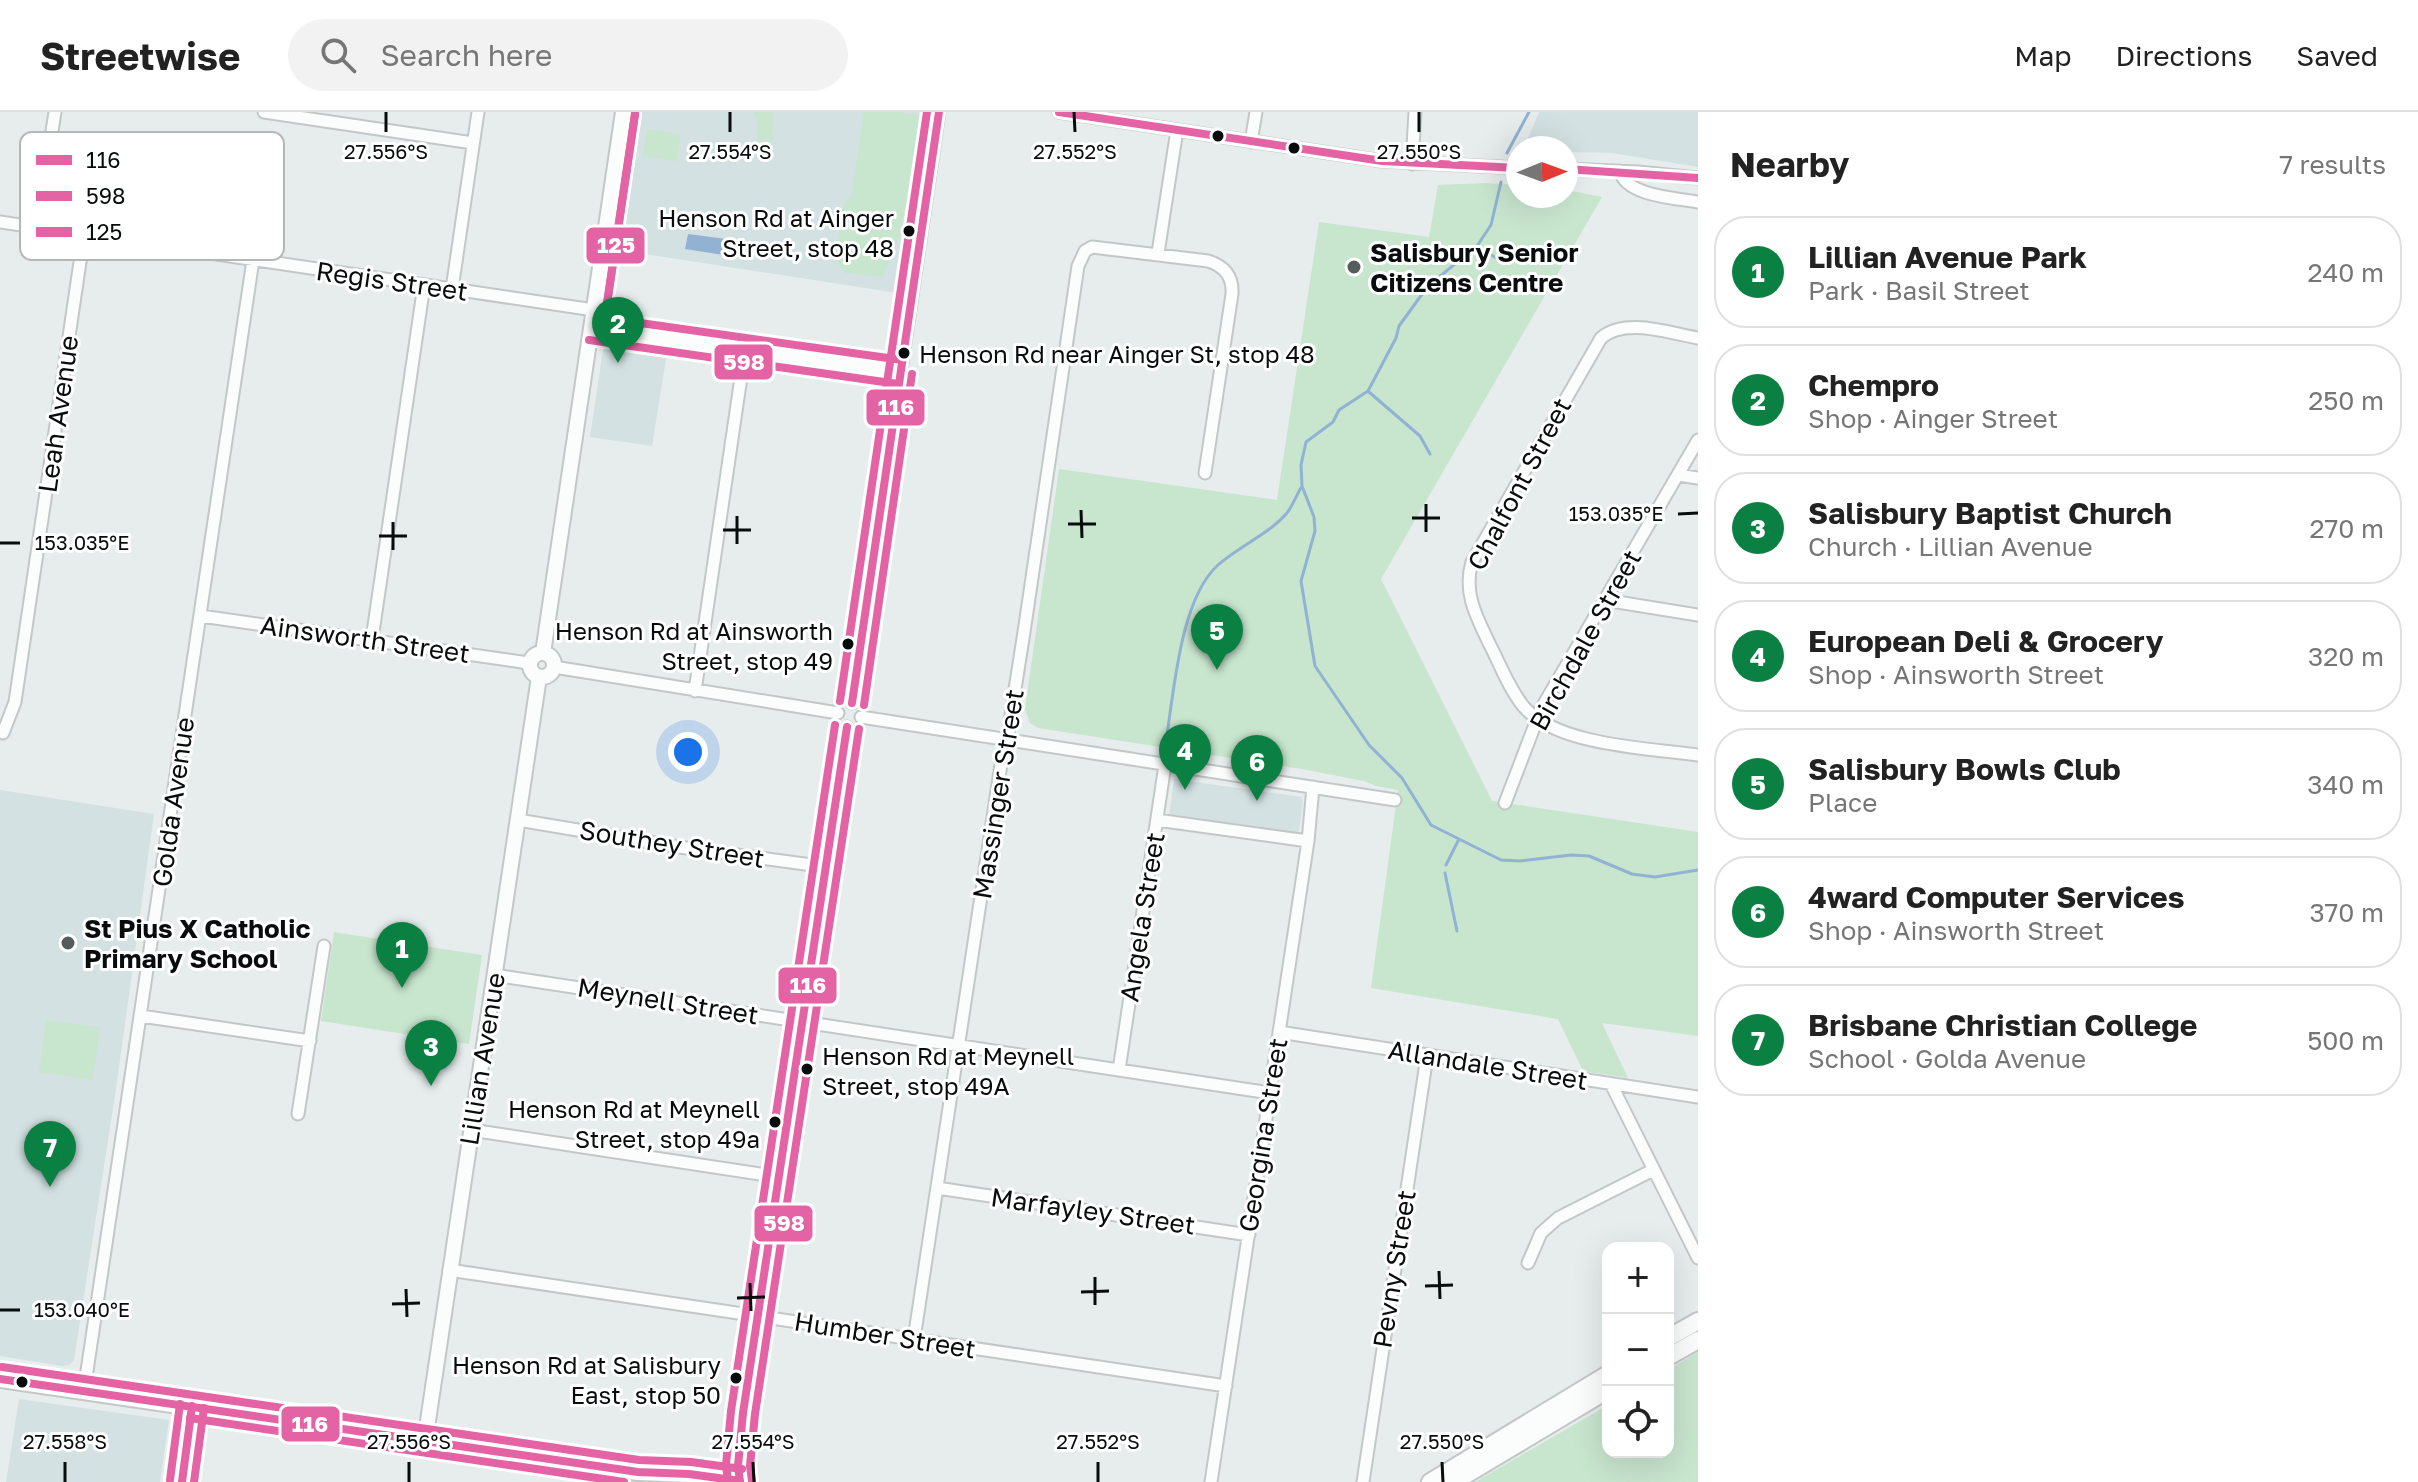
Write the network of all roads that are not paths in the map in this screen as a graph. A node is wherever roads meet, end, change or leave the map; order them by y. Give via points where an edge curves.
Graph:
1 (55, 112) edge
2 (264, 112) edge
3 (478, 112) edge
4 (623, 112) edge
5 (939, 112) edge
6 (1059, 112) edge
7 (1256, 112) edge
8 (1415, 112) edge
9 (1097, 115) edge
10 (1177, 130) junction
11 (52, 132) edge
12 (1251, 142) junction
13 (473, 143) junction
14 (1412, 164) junction
15 (1506, 168) edge
16 (1578, 169) edge
17 (1620, 171) junction
18 (1698, 178) edge
19 (1698, 202) edge
20 (0, 222) edge
21 (20, 225) edge
22 (1158, 253) junction
23 (80, 260) edge
24 (253, 260) joint
25 (424, 285) junction
26 (452, 289) junction
27 (594, 310) junction
28 (591, 328) junction
29 (1698, 338) edge
30 (745, 350) junction
31 (900, 372) junction
32 (1698, 440) edge
33 (1205, 473) dead end
34 (1678, 475) junction
35 (1698, 478) edge
36 (1605, 600) junction
37 (1698, 615) edge
38 (201, 616) junction
39 (372, 639) junction
40 (543, 653) junction
41 (529, 663) junction
42 (554, 667) junction
43 (539, 677) junction
44 (695, 691) junction
45 (852, 703) junction
46 (838, 713) junction
47 (861, 717) junction
48 (1538, 719) junction
49 (847, 727) junction
50 (3, 733) dead end
51 (1006, 740) junction
52 (1698, 755) edge
53 (1165, 765) junction
54 (1313, 787) junction
55 (1395, 800) dead end
56 (1505, 803) dead end
57 (518, 820) junction
58 (1157, 820) junction
59 (1308, 841) junction
60 (827, 867) junction
61 (324, 946) dead end
62 (494, 975) junction
63 (141, 1016) junction
64 (804, 1022) junction
65 (1279, 1032) junction
66 (310, 1041) junction
67 (958, 1045) junction
68 (1427, 1056) junction
69 (1119, 1070) junction
70 (1611, 1084) junction
71 (1270, 1093) junction
72 (1698, 1097) edge
73 (298, 1114) dead end
74 (471, 1130) junction
75 (1653, 1170) junction
76 (780, 1177) junction
77 (937, 1188) junction
78 (1249, 1235) junction
79 (1698, 1258) edge
80 (1528, 1263) dead end
81 (449, 1270) junction
82 (759, 1316) junction
83 (1698, 1321) edge
84 (1674, 1335) edge
85 (914, 1339) junction
86 (1698, 1340) edge
87 (1674, 1354) edge
88 (1602, 1378) edge
89 (0, 1379) edge
90 (1226, 1386) junction
91 (84, 1391) junction
92 (1602, 1394) edge
93 (192, 1406) junction
94 (425, 1441) junction
95 (638, 1472) junction
96 (182, 1482) edge
97 (674, 1482) edge
98 (743, 1482) edge
99 (1211, 1482) edge
100 (1363, 1482) edge
101 (1430, 1482) edge
102 (1454, 1482) edge

1 - 11 street
2 - 13 street
3 - 13 street
4 - 27 street
5 - 31 street
6 - 9 street
7 - 12 street
8 - 14 street
9 - 10 street
10 - 12 street
10 - 22 street
12 - 14 street
13 - 26 street
14 - 15 street
16 - 17 street
17 - 18 street
17 - 19 street via 1631,187
20 - 21 street, Regis Street
22 - 33 street via 1208,261 1228,274 1232,294
22 - 51 street, Massinger Street via 1100,246 1085,251 1078,266
23 - 50 street, Leah Avenue via 15,702
24 - 25 street, Regis Street
24 - 38 street, Golda Avenue
25 - 26 street, Regis Street
25 - 39 street
26 - 27 street, Regis Street
27 - 28 street
28 - 30 street
28 - 40 street
29 - 48 street, Chalfont Street via 1624,327 1601,338 1472,562 1467,584 1476,616 1516,696
30 - 31 street
30 - 44 street
31 - 45 street
32 - 34 street, Birchdale Street
34 - 35 street
34 - 36 street, Birchdale Street
36 - 37 street
36 - 48 street, Birchdale Street
38 - 39 street, Ainsworth Street
38 - 63 street, Golda Avenue
39 - 41 street, Ainsworth Street
40 - 41 street
40 - 42 street
41 - 43 street
42 - 43 street
42 - 44 street
43 - 57 street, Lillian Avenue
44 - 46 street
45 - 46 street
45 - 47 street
46 - 49 street
47 - 49 street
47 - 51 street
48 - 52 street via 1574,737
48 - 56 street, Birchdale Street
49 - 60 street
51 - 53 street
51 - 67 street, Massinger Street
53 - 54 street
53 - 58 street, Angela Street
54 - 55 street
54 - 59 street, Georgina Street
57 - 60 street, Southey Street
57 - 62 street, Lillian Avenue
58 - 59 street
58 - 69 street, Angela Street
59 - 65 street, Georgina Street
60 - 64 street
61 - 66 street
62 - 64 street, Meynell Street
62 - 74 street, Lillian Avenue
63 - 66 street
63 - 91 street, Golda Avenue
64 - 67 street, Meynell Street
64 - 76 street
65 - 68 street, Allandale Street
65 - 71 street, Georgina Street
66 - 73 street
67 - 69 street, Meynell Street
67 - 77 street, Massinger Street
68 - 70 street, Allandale Street
68 - 100 street, Pevny Street
69 - 71 street, Meynell Street
70 - 72 street, Allandale Street
70 - 75 street
71 - 78 street, Georgina Street
74 - 76 street
74 - 81 street, Lillian Avenue
75 - 79 street
75 - 80 street via 1558,1218 1541,1233
76 - 82 street
77 - 78 street, Marfayley Street
77 - 85 street, Massinger Street
78 - 90 street, Georgina Street
81 - 82 street, Humber Street
81 - 94 street, Lillian Avenue
82 - 85 street, Humber Street
82 - 98 street via 740,1436
83 - 84 main road
85 - 90 street, Humber Street
86 - 87 main road
88 - 101 main road
89 - 91 main road
90 - 99 street, Georgina Street
91 - 93 main road
92 - 102 main road
93 - 94 main road
93 - 96 main road
94 - 95 main road
95 - 97 main road
95 - 98 main road

